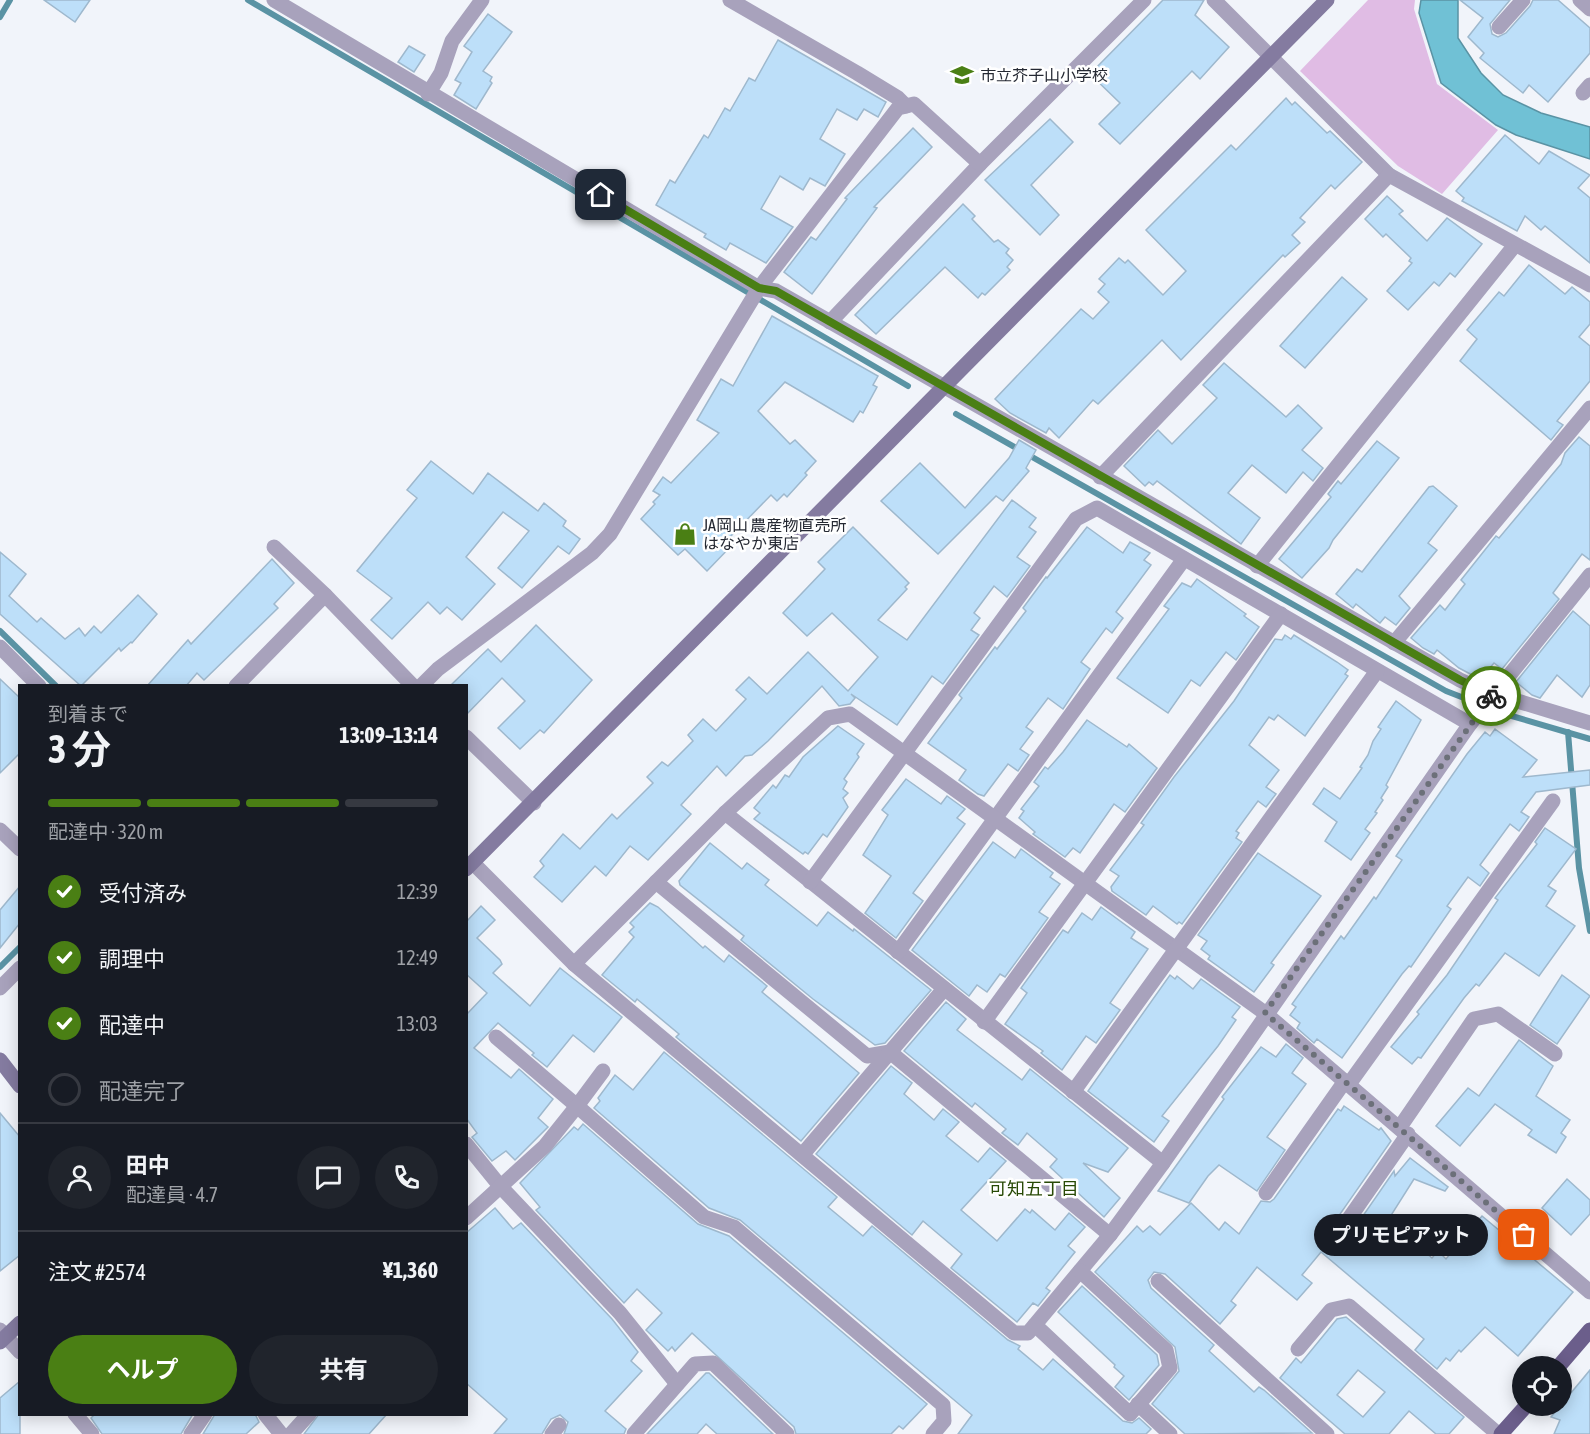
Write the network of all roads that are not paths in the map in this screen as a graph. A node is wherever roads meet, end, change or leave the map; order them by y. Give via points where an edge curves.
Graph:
1 (274, 0) edge
2 (482, 0) edge
3 (730, 0) edge
4 (1144, 0) edge
5 (1214, 0) edge
6 (1327, 0) edge
7 (1523, 0) edge
8 (1580, 0) edge
9 (1590, 9) edge
10 (1499, 27) dead end
11 (1271, 57) junction
12 (428, 94) junction
13 (906, 106) junction
14 (980, 164) junction
15 (1389, 175) junction
16 (1515, 245) junction
17 (1590, 285) edge
18 (755, 294) junction
19 (830, 322) junction
20 (942, 388) junction
21 (1589, 411) edge
22 (1100, 477) junction
23 (274, 547) dead end
24 (1184, 559) junction
25 (1257, 566) junction
26 (1590, 576) edge
27 (325, 595) junction
28 (1281, 614) junction
29 (1394, 643) junction
30 (0, 646) edge
31 (1377, 671) junction
32 (37, 684) edge
33 (238, 684) edge
34 (411, 684) edge
35 (423, 684) edge
36 (1482, 708) junction
37 (1590, 723) edge
38 (468, 739) edge
39 (906, 753) junction
40 (1553, 801) dead end
41 (534, 802) junction
42 (725, 813) junction
43 (995, 819) junction
44 (0, 830) edge
45 (18, 847) edge
46 (470, 866) edge
47 (656, 882) junction
48 (810, 882) junction
49 (1086, 885) junction
50 (1174, 948) junction
51 (898, 952) junction
52 (574, 964) junction
53 (18, 971) edge
54 (0, 988) edge
55 (944, 989) junction
56 (1265, 1013) junction
57 (984, 1022) junction
58 (496, 1037) dead end
59 (890, 1052) junction
60 (1555, 1054) dead end
61 (0, 1060) edge
62 (603, 1071) dead end
63 (18, 1083) edge
64 (1347, 1083) junction
65 (1073, 1092) junction
66 (577, 1106) junction
67 (1404, 1130) junction
68 (468, 1146) edge
69 (802, 1155) junction
70 (1163, 1163) junction
71 (500, 1186) junction
72 (1266, 1194) dead end
73 (468, 1216) edge
74 (1348, 1220) dead end
75 (1110, 1235) junction
76 (1080, 1271) junction
77 (1158, 1281) dead end
78 (1590, 1292) edge
79 (18, 1324) edge
80 (1035, 1325) junction
81 (1590, 1330) edge
82 (2, 1336) edge
83 (1298, 1349) dead end
84 (18, 1350) edge
85 (1568, 1356) edge
86 (677, 1384) junction
87 (1138, 1404) junction
88 (77, 1416) edge
89 (204, 1416) edge
90 (267, 1416) edge
91 (307, 1416) edge
92 (1517, 1416) edge
93 (92, 1434) edge
94 (191, 1434) edge
95 (281, 1434) edge
96 (291, 1434) edge
97 (634, 1434) edge
98 (787, 1434) edge
99 (933, 1434) edge
100 (1170, 1434) edge
101 (1327, 1434) edge
102 (1500, 1434) edge

1 - 12 street
2 - 12 street via 452,41 441,73
3 - 13 street
4 - 14 street
5 - 11 street
6 - 11 street
7 - 10 street
8 - 9 street
11 - 15 street
11 - 20 street
12 - 18 street
13 - 14 street via 914,104
13 - 18 street via 898,108
14 - 19 street
15 - 16 street
15 - 22 street
16 - 17 street
16 - 25 street
18 - 19 street via 776,291
18 - 35 street via 610,534 592,553
19 - 20 street
20 - 22 street
20 - 41 street
21 - 29 street
22 - 25 street
23 - 27 street
24 - 28 street
24 - 39 street via 1097,508 1076,519
24 - 43 street
25 - 29 street
26 - 36 street
27 - 33 street
27 - 34 street
28 - 31 street
28 - 49 street
29 - 36 street via 1481,690
30 - 32 street
31 - 36 street
31 - 50 street
36 - 37 street
36 - 56 street
38 - 41 street
39 - 42 street via 850,714 828,718
39 - 43 street
39 - 48 street
40 - 64 street
41 - 46 street
42 - 47 street
42 - 48 street
43 - 49 street
43 - 51 street
44 - 45 street
46 - 52 street
47 - 52 street
47 - 59 street via 867,1056
48 - 51 street
49 - 50 street
49 - 57 street
50 - 56 street
50 - 65 street
51 - 55 street
52 - 69 street
53 - 54 street
55 - 57 street
55 - 59 street
56 - 64 street
56 - 70 street
57 - 65 street
58 - 66 street
59 - 69 street
59 - 75 street
60 - 67 street via 1498,1014 1474,1019
61 - 63 street
62 - 66 street
64 - 67 street
64 - 72 street
65 - 70 street
66 - 71 street via 545,1146
66 - 99 street via 704,1217 734,1227 943,1405 944,1421
67 - 74 street
67 - 78 street
68 - 71 street
69 - 80 street via 1014,1333 1028,1333
70 - 75 street
71 - 73 street
71 - 86 street via 620,1313
75 - 76 street
76 - 80 street
76 - 87 street via 1166,1350 1170,1368
77 - 101 street
79 - 82 street
80 - 87 street via 1130,1414
81 - 85 main road
82 - 84 street
83 - 102 street via 1331,1310 1349,1306
86 - 97 street
86 - 98 street via 695,1364 713,1363
87 - 100 street
88 - 93 street
89 - 94 street
90 - 95 street
91 - 96 street
92 - 102 main road

